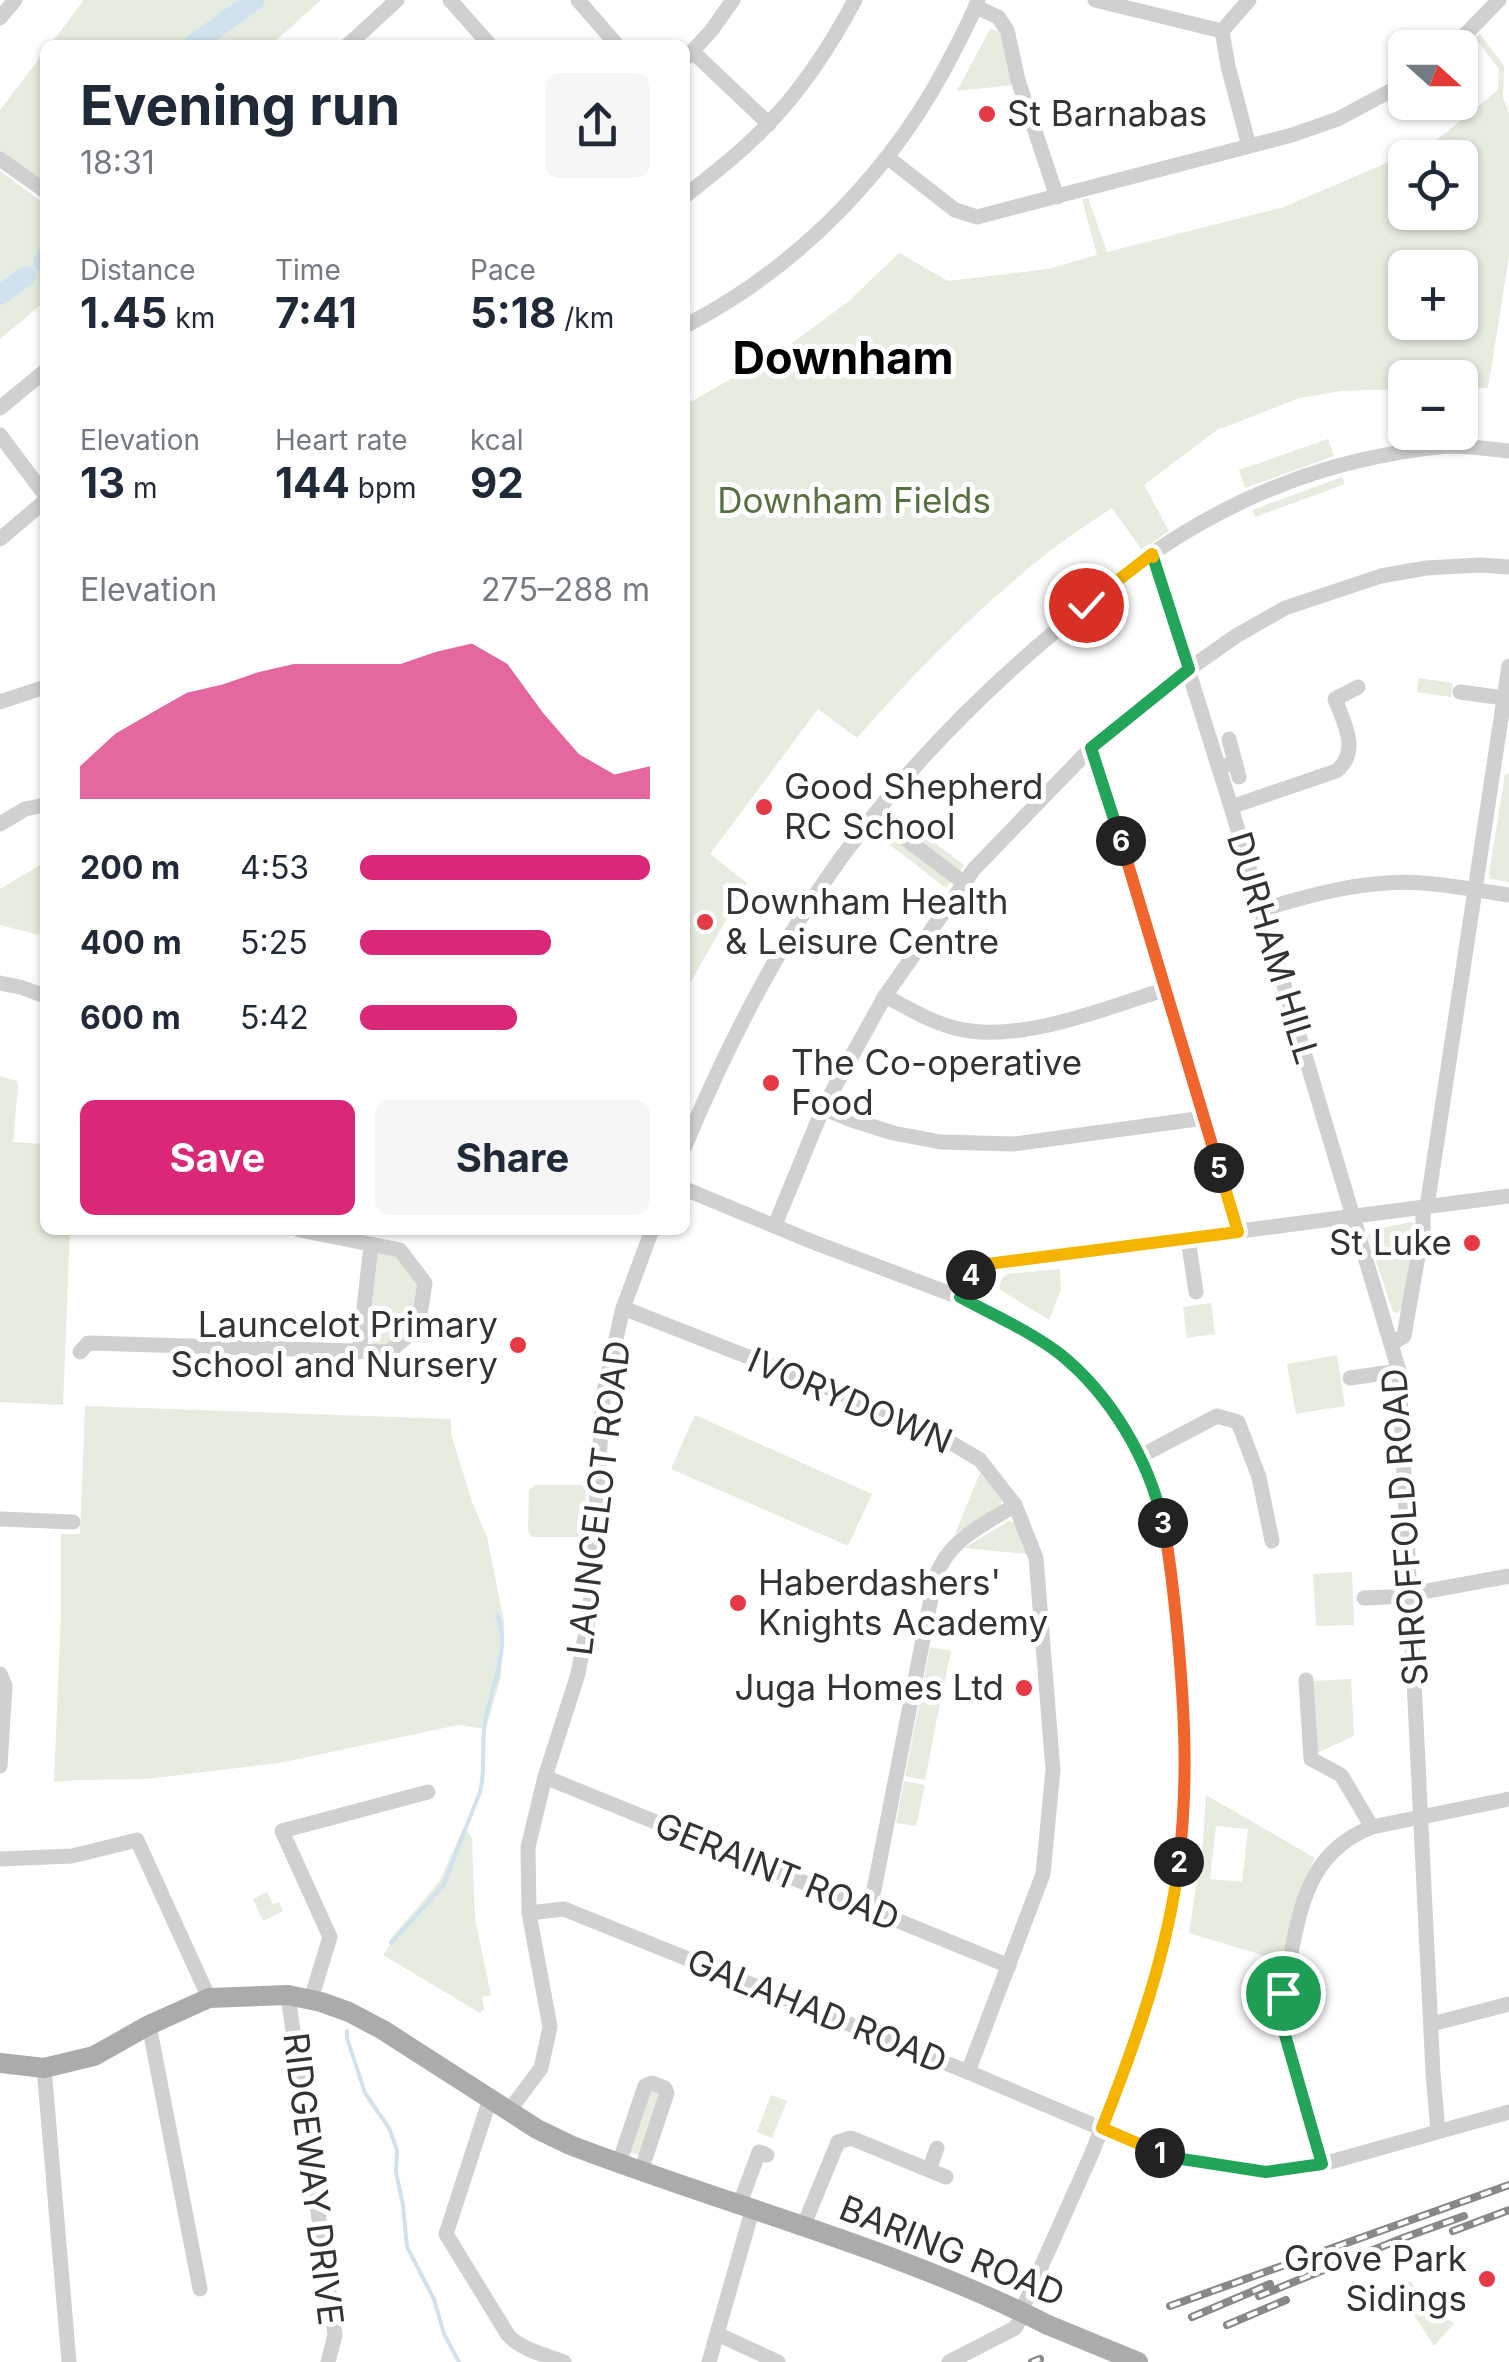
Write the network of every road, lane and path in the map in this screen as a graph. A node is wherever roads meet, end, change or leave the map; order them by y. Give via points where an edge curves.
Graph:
1 (15, 0) edge
2 (396, 0) edge
3 (450, 0) edge
4 (733, 0) edge
5 (855, 0) edge
6 (1095, 0) edge
7 (1250, 0) edge
8 (1499, 0) edge
9 (977, 3) edge
10 (589, 4) edge
11 (0, 18) edge
12 (1470, 30) edge
13 (1222, 31) junction
14 (353, 40) edge
15 (486, 40) edge
16 (614, 40) edge
17 (690, 55) edge
18 (690, 57) edge
19 (1388, 92) edge
20 (768, 124) junction
21 (1249, 146) junction
22 (888, 157) junction
23 (0, 159) edge
24 (40, 187) edge
25 (690, 192) edge
26 (1057, 197) junction
27 (690, 323) edge
28 (40, 376) edge
29 (0, 408) edge
30 (0, 435) edge
31 (1509, 451) edge
32 (40, 491) edge
33 (40, 503) edge
34 (0, 539) edge
35 (1152, 554) junction
36 (1509, 567) edge
37 (1509, 666) edge
38 (1189, 669) junction
39 (1358, 688) dead end
40 (40, 689) edge
41 (1460, 692) dead end
42 (1504, 698) junction
43 (1335, 699) junction
44 (0, 702) edge
45 (1318, 708) dead end
46 (1229, 740) dead end
47 (1091, 748) junction
48 (1219, 768) junction
49 (40, 806) edge
50 (1231, 807) junction
51 (874, 815) junction
52 (0, 824) edge
53 (964, 883) junction
54 (1474, 890) junction
55 (1509, 895) edge
56 (1261, 910) junction
57 (0, 984) edge
58 (1166, 989) junction
59 (40, 995) edge
60 (886, 996) junction
61 (822, 1108) junction
62 (1204, 1118) junction
63 (690, 1134) edge
64 (690, 1191) edge
65 (1509, 1196) edge
66 (1425, 1208) junction
67 (1354, 1217) junction
68 (775, 1225) junction
69 (1238, 1232) junction
70 (324, 1235) edge
71 (650, 1235) edge
72 (1188, 1239) junction
73 (371, 1245) junction
74 (1196, 1292) dead end
75 (960, 1297) junction
76 (622, 1308) junction
77 (1392, 1344) junction
78 (80, 1352) dead end
79 (359, 1352) junction
80 (1399, 1371) junction
81 (1350, 1378) dead end
82 (1140, 1457) junction
83 (1016, 1505) junction
84 (0, 1520) edge
85 (74, 1522) dead end
86 (1272, 1541) dead end
87 (1509, 1576) edge
88 (1411, 1595) junction
89 (1364, 1598) dead end
90 (0, 1674) edge
91 (1306, 1680) dead end
92 (0, 1766) edge
93 (545, 1778) junction
94 (428, 1792) dead end
95 (1509, 1799) edge
96 (1421, 1818) junction
97 (1372, 1827) junction
98 (0, 1859) edge
99 (870, 1910) junction
100 (528, 1913) junction
101 (1009, 1966) junction
102 (288, 1995) junction
103 (209, 1998) junction
104 (310, 1999) junction
105 (1509, 2004) edge
106 (1432, 2024) junction
107 (149, 2026) junction
108 (0, 2063) edge
109 (44, 2068) junction
110 (968, 2072) junction
111 (490, 2099) junction
112 (509, 2111) junction
113 (1509, 2112) edge
114 (1102, 2128) junction
115 (1438, 2131) junction
116 (936, 2148) dead end
117 (758, 2152) dead end
118 (620, 2163) junction
119 (1322, 2164) junction
120 (929, 2170) junction
121 (641, 2171) junction
122 (946, 2178) dead end
123 (745, 2208) junction
124 (803, 2227) junction
125 (200, 2289) dead end
126 (1023, 2312) junction
127 (718, 2334) junction
128 (69, 2362) edge
129 (328, 2362) edge
130 (564, 2362) edge
131 (709, 2362) edge
132 (778, 2362) edge
133 (948, 2362) edge
134 (1138, 2362) edge

1 - 11 street
2 - 14 street
3 - 15 street
4 - 17 street
5 - 20 street
6 - 13 street
7 - 13 street
8 - 12 street
9 - 22 street via 936,87
9 - 26 street via 1007,30
10 - 16 street
13 - 21 street
18 - 20 street
19 - 21 street via 1338,119
20 - 25 street
21 - 26 street
22 - 26 street via 970,216
22 - 27 street via 795,253
23 - 24 street
28 - 29 street
30 - 32 street
31 - 35 street via 1455,446 1361,459 1247,499
33 - 34 street
35 - 38 street, DURHAM HILL
35 - 51 street via 1006,672
36 - 38 street via 1426,568 1332,590 1286,608
37 - 42 street, SHROFFOLD ROAD
38 - 47 street
38 - 48 street, DURHAM HILL
39 - 43 street
40 - 44 street
41 - 42 street
42 - 54 street, SHROFFOLD ROAD
43 - 45 street
43 - 50 street via 1349,738 1346,764
46 - 48 street via 1237,769
47 - 53 street
47 - 58 street
48 - 50 street, DURHAM HILL
49 - 52 street
50 - 56 street, DURHAM HILL
51 - 53 street
51 - 63 street via 753,998
53 - 60 street
54 - 55 street
54 - 56 street via 1371,884
54 - 66 street, SHROFFOLD ROAD
56 - 67 street, DURHAM HILL
57 - 59 street
58 - 60 street via 1010,1032 937,1023
58 - 62 street
60 - 61 street
61 - 62 street via 893,1133 960,1143 1014,1144
61 - 68 street
62 - 69 street
64 - 68 street
65 - 66 street
66 - 67 street
66 - 77 street, SHROFFOLD ROAD via 1404,1336
67 - 69 street
67 - 77 street, DURHAM HILL
68 - 75 street
69 - 72 street
70 - 73 street
71 - 76 street, LAUNCELOT ROAD
72 - 74 street
72 - 75 street via 980,1265
73 - 79 street
73 - 79 street via 400,1250 425,1283 418,1327 389,1352
75 - 82 street via 1078,1370
76 - 83 street, IVORYDOWN via 918,1424 980,1460
76 - 93 street, LAUNCELOT ROAD via 604,1396 590,1610
77 - 80 street, SHROFFOLD ROAD
78 - 79 street via 88,1343
80 - 81 street
80 - 88 street, SHROFFOLD ROAD
82 - 86 street via 1217,1416 1238,1422 1259,1477
82 - 114 street via 1157,1496 1170,1559 1186,1786 1163,1951
83 - 99 street via 954,1544 935,1578
83 - 101 street, IVORYDOWN via 1036,1558 1053,1770 1043,1874
84 - 85 street
87 - 88 street
88 - 89 street
88 - 96 street, SHROFFOLD ROAD
90 - 92 street
91 - 97 street via 1310,1759 1341,1775
93 - 99 street, GERAINT ROAD
93 - 100 street, LAUNCELOT ROAD via 528,1847
94 - 104 street via 282,1831 330,1937
95 - 96 street
96 - 97 street
96 - 106 street, SHROFFOLD ROAD
97 - 119 street via 1342,1842 1314,1876 1283,1993 1283,2028
98 - 103 street via 72,1856 137,1840
99 - 101 street, GERAINT ROAD
100 - 110 street, GALAHAD ROAD via 564,1909
100 - 112 street, LAUNCELOT ROAD via 550,2027 541,2068
101 - 110 street, IVORYDOWN
102 - 103 main road, BARING ROAD
102 - 104 main road, BARING ROAD
102 - 129 street, RIDGEWAY DRIVE via 335,2336
103 - 107 main road
104 - 111 main road, BARING ROAD via 383,2030
105 - 106 street
106 - 115 street, SHROFFOLD ROAD
107 - 109 main road via 94,2056
107 - 125 street
108 - 109 main road
109 - 128 street
110 - 114 street, GALAHAD ROAD
111 - 112 main road, BARING ROAD
111 - 130 street via 446,2234 508,2335
112 - 118 main road, BARING ROAD via 570,2146
113 - 115 street, GALAHAD ROAD
114 - 119 street, GALAHAD ROAD via 1169,2157 1266,2172
114 - 126 street
115 - 119 street, GALAHAD ROAD
116 - 120 street
117 - 123 street
118 - 121 main road, BARING ROAD
118 - 121 street via 644,2086 666,2088
120 - 122 street
120 - 124 street via 837,2138
121 - 123 main road, BARING ROAD
123 - 124 main road, BARING ROAD
123 - 127 street
124 - 126 main road, BARING ROAD
126 - 133 street via 1015,2328
126 - 134 main road, BARING ROAD, bridge
127 - 131 street
127 - 132 street

